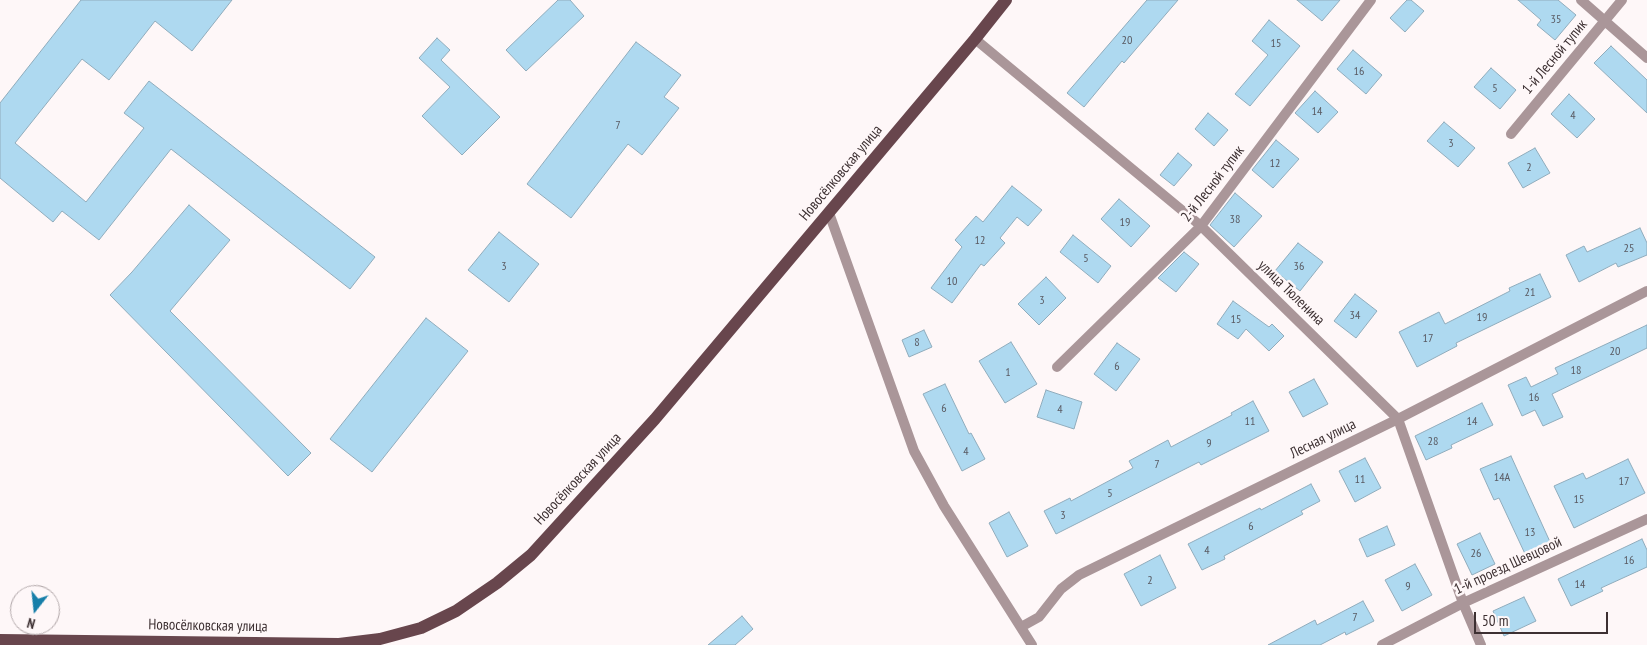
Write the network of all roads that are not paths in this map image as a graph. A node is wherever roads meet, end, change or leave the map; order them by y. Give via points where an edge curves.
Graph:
1 (1006, 0) edge
2 (1371, 0) edge
3 (1581, 0) edge
4 (1622, 0) edge
5 (1604, 21) junction
6 (974, 39) junction
7 (1647, 58) edge
8 (1510, 134) dead end
9 (829, 213) junction
10 (1201, 226) junction
11 (1647, 291) edge
12 (1057, 367) dead end
13 (1398, 419) junction
14 (1647, 518) edge
15 (1463, 603) junction
16 (1021, 627) junction
17 (0, 640) edge
18 (1032, 645) edge
19 (1382, 645) edge
20 (1482, 645) edge

1 - 6 main road, Новосёлковская улица
2 - 10 street, 2-й Лесной тупик
3 - 5 street
4 - 5 street, 1-й Лесной тупик
5 - 7 street
5 - 8 street, 1-й Лесной тупик
6 - 9 main road, Новосёлковская улица
6 - 10 street, улица Тюленина
9 - 16 street via 914,452 944,506
9 - 17 main road, Новосёлковская улица via 655,419 531,555 456,611 420,628 380,639 339,644
10 - 12 street, 2-й Лесной тупик
10 - 13 street, улица Тюленина
11 - 13 street, Лесная улица
13 - 15 street, улица Тюленина
13 - 16 street, Лесная улица via 1079,575 1061,589 1039,617
14 - 15 street, 1-й проезд Шевцовой
15 - 19 street, 1-й проезд Шевцовой
15 - 20 street, улица Тюленина
16 - 18 street

